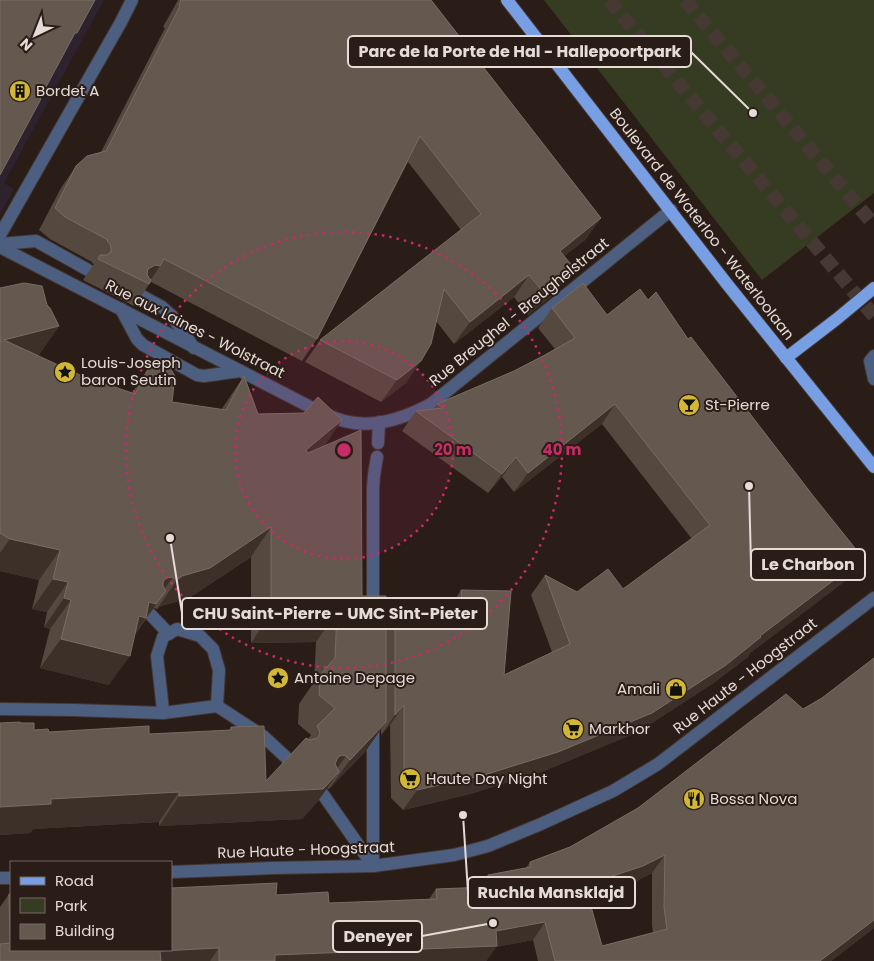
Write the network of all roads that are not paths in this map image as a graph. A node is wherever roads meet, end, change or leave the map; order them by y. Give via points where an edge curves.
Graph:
1 (132, 0) edge
2 (506, 0) edge
3 (671, 210) junction
4 (0, 236) edge
5 (0, 245) edge
6 (88, 270) dead end
7 (874, 288) edge
8 (140, 295) edge
9 (121, 309) junction
10 (194, 348) junction
11 (874, 356) edge
12 (786, 358) junction
13 (240, 371) junction
14 (874, 379) edge
15 (379, 422) junction
16 (378, 444) dead end
17 (377, 457) dead end
18 (874, 467) edge
19 (874, 598) edge
20 (150, 614) edge
21 (373, 628) edge
22 (169, 634) junction
23 (217, 706) junction
24 (373, 707) edge
25 (0, 709) edge
26 (163, 714) junction
27 (291, 762) edge
28 (322, 793) edge
29 (373, 866) junction
30 (172, 872) edge

1 - 4 street
2 - 3 main road, Boulevard de Waterloo - Waterloolaan
3 - 12 main road, Boulevard de Waterloo - Waterloolaan
3 - 15 street, Rue Breughel - Breughelstraat via 430,404 405,417
5 - 6 street via 36,241
5 - 9 street, Rue aux Laines - Wolstraat
7 - 12 main road
8 - 10 street via 172,316
9 - 10 street, Rue aux Laines - Wolstraat
9 - 13 street via 143,345 197,375
10 - 13 street, Rue aux Laines - Wolstraat
11 - 14 street via 870,361
12 - 18 main road, Boulevard de Waterloo - Waterloolaan
13 - 15 street, Rue aux Laines - Wolstraat via 322,414 345,422
15 - 16 street
17 - 21 street via 373,489
19 - 29 street, Rue Haute - Hoogstraat via 658,764 613,791 488,846 454,855
20 - 22 street
22 - 23 street via 177,630 200,636 213,649 219,670
22 - 26 street via 163,637 157,656
23 - 26 street
23 - 27 street via 263,736
24 - 29 street
25 - 26 street
28 - 29 street
29 - 30 street, Rue Haute - Hoogstraat

